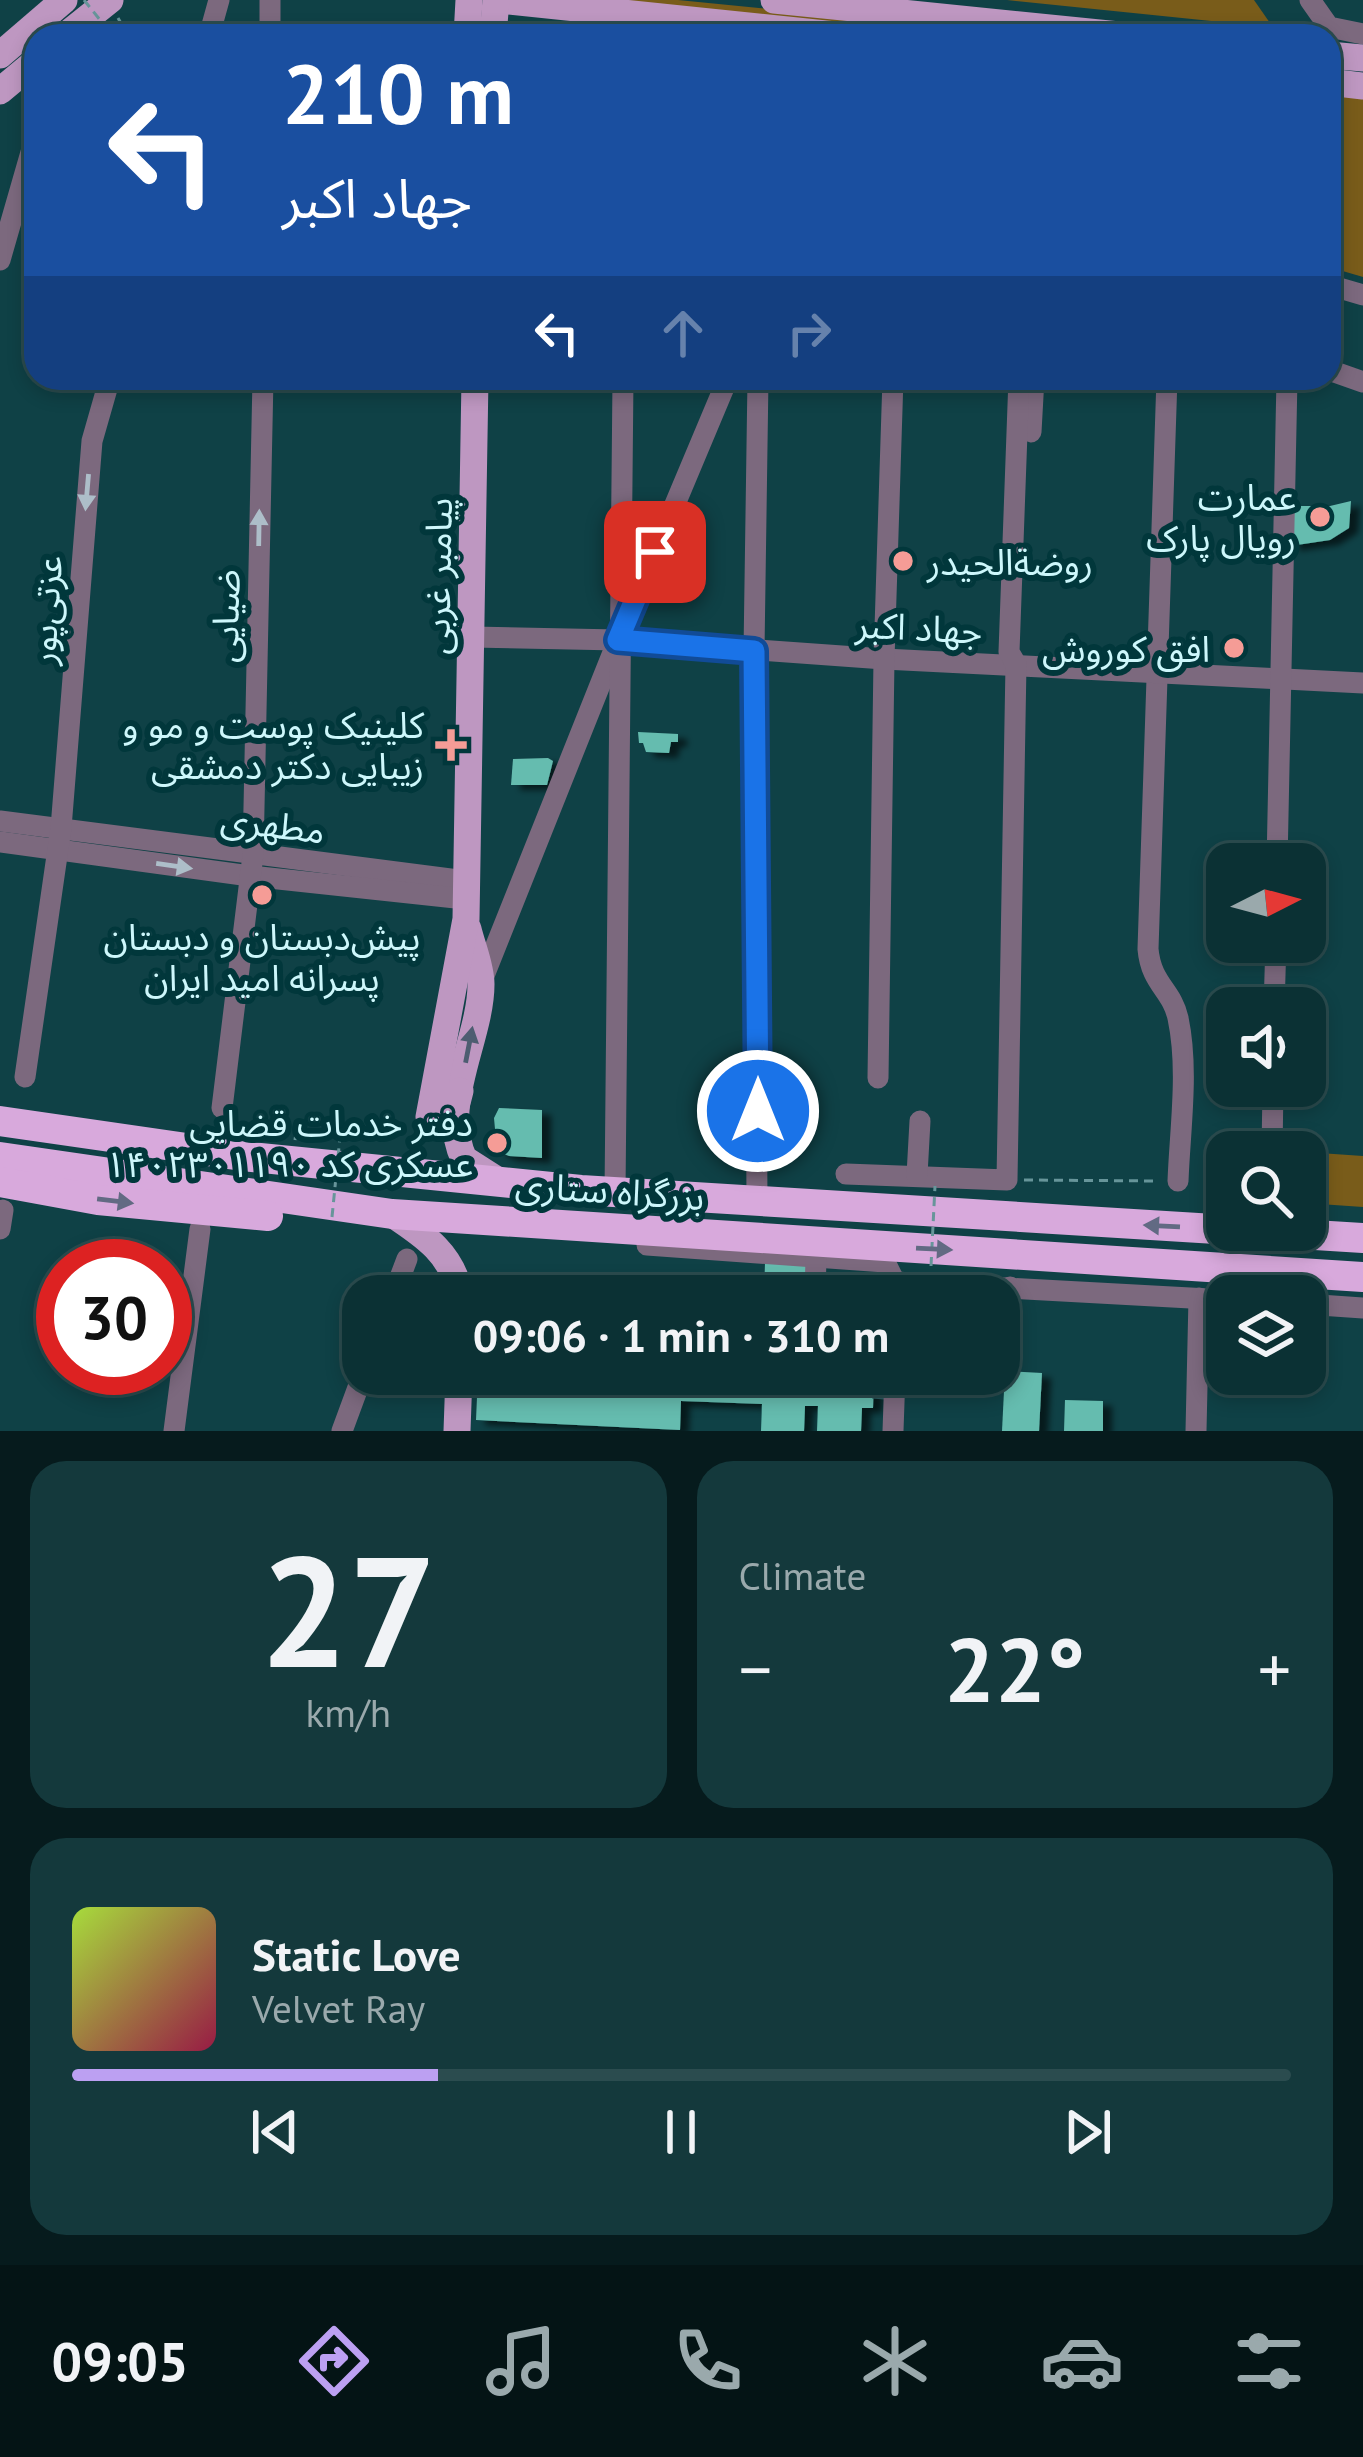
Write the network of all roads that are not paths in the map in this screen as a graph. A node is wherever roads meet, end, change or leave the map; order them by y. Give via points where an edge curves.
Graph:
1 (64, 0) edge
2 (110, 0) edge
3 (497, 0) edge
4 (774, 0) edge
5 (924, 0) edge
6 (823, 2) edge
7 (962, 18) junction
8 (37, 24) edge
9 (80, 24) edge
10 (729, 24) edge
11 (1018, 24) edge
12 (24, 35) edge
13 (0, 56) edge
14 (24, 71) edge
15 (0, 91) edge
16 (24, 177) edge
17 (0, 260) edge
18 (107, 390) edge
19 (262, 390) edge
20 (475, 390) edge
21 (623, 390) edge
22 (723, 390) edge
23 (758, 390) edge
24 (893, 390) edge
25 (1019, 390) edge
26 (1034, 390) edge
27 (1167, 390) edge
28 (1287, 390) edge
29 (472, 637) junction
30 (618, 640) junction
31 (754, 651) junction
32 (884, 659) junction
33 (1016, 664) junction
34 (1156, 672) junction
35 (1281, 677) junction
36 (1363, 683) edge
37 (0, 821) edge
38 (60, 839) junction
39 (0, 842) edge
40 (1277, 843) edge
41 (251, 866) junction
42 (466, 900) junction
43 (481, 983) junction
44 (25, 1077) dead end
45 (878, 1078) dead end
46 (460, 1091) junction
47 (0, 1101) edge
48 (222, 1108) dead end
49 (0, 1121) edge
50 (920, 1121) dead end
51 (148, 1141) junction
52 (0, 1157) edge
53 (846, 1174) dead end
54 (926, 1180) junction
55 (1178, 1181) road end
56 (500, 1182) junction
57 (615, 1193) junction
58 (757, 1202) junction
59 (1, 1207) edge
60 (327, 1211) junction
61 (392, 1214) junction
62 (488, 1221) junction
63 (200, 1229) dead end
64 (1363, 1238) edge
65 (816, 1258) junction
66 (407, 1259) dead end
67 (401, 1275) edge
68 (453, 1275) edge
69 (816, 1275) edge
70 (890, 1275) edge
71 (1363, 1276) edge
72 (1020, 1288) edge
73 (1199, 1298) junction
74 (1206, 1298) edge
75 (1326, 1305) edge
76 (1363, 1308) edge
77 (355, 1395) edge
78 (458, 1395) edge
79 (894, 1395) edge
80 (174, 1431) edge
81 (342, 1431) edge
82 (457, 1431) edge
83 (893, 1431) edge
84 (1196, 1431) edge

1 - 8 main road
2 - 9 main road
3 - 10 main road
4 - 6 main road
5 - 7 street
6 - 7 main road
7 - 11 main road
12 - 13 main road
14 - 15 main road
16 - 17 street
18 -> 38 street, عزتی‌پور via 92,441
41 -> 19 street, ضیایی
20 - 29 main road, پیامبر غربی
21 - 30 street
22 - 30 street
23 - 31 street
24 - 32 street
25 - 33 street via 1010,652
26 - 33 street via 1023,651
27 - 34 street
28 - 35 street
29 - 30 street, جهاد اکبر
29 - 42 main road, پیامبر غربی
30 - 31 street, جهاد اکبر
30 - 43 street
30 - 57 street
31 - 32 street, جهاد اکبر
31 - 58 street
32 - 33 street, جهاد اکبر
32 - 45 street
33 - 34 street, جهاد اکبر
33 - 54 street via 1007,1180
34 - 35 street, جهاد اکبر
34 - 55 street via 1148,950 1178,1017
35 - 36 street, جهاد اکبر
35 - 40 street
37 - 38 street, مطهری
38 - 39 street, مطهری
38 - 41 street, مطهری
38 - 44 street, عزتی‌پور
41 - 42 street, مطهری
41 - 48 street, ضیایی
42 - 43 main road, پیامبر غربی
42 - 46 main road, پیامبر غربی via 434,1125 452,1122
46 -> 43 main road, پیامبر غربی
46 - 56 main road, پیامبر غربی via 459,1149
47 - 51 highway
49 - 51 highway, بزرگراه ستاری
50 - 54 street
51 - 56 highway, بزرگراه ستاری
52 - 60 highway, بزرگراه ستاری
53 - 54 street
56 - 57 highway, بزرگراه ستاری
57 - 58 highway, بزرگراه ستاری
64 -> 58 highway, بزرگراه ستاری
59 -> 60 highway via 98,1200 299,1218
60 - 61 highway, بزرگراه ستاری
61 - 62 highway, بزرگراه ستاری
61 - 68 main road via 422,1234
62 - 65 street via 520,1234
62 -> 71 highway, بزرگراه ستاری
63 - 80 street
65 - 69 street
65 - 70 street via 885,1262
66 - 67 street
72 - 73 street
73 - 74 street
73 - 84 street
75 - 76 street
77 - 81 street
78 - 82 main road
79 - 83 street

